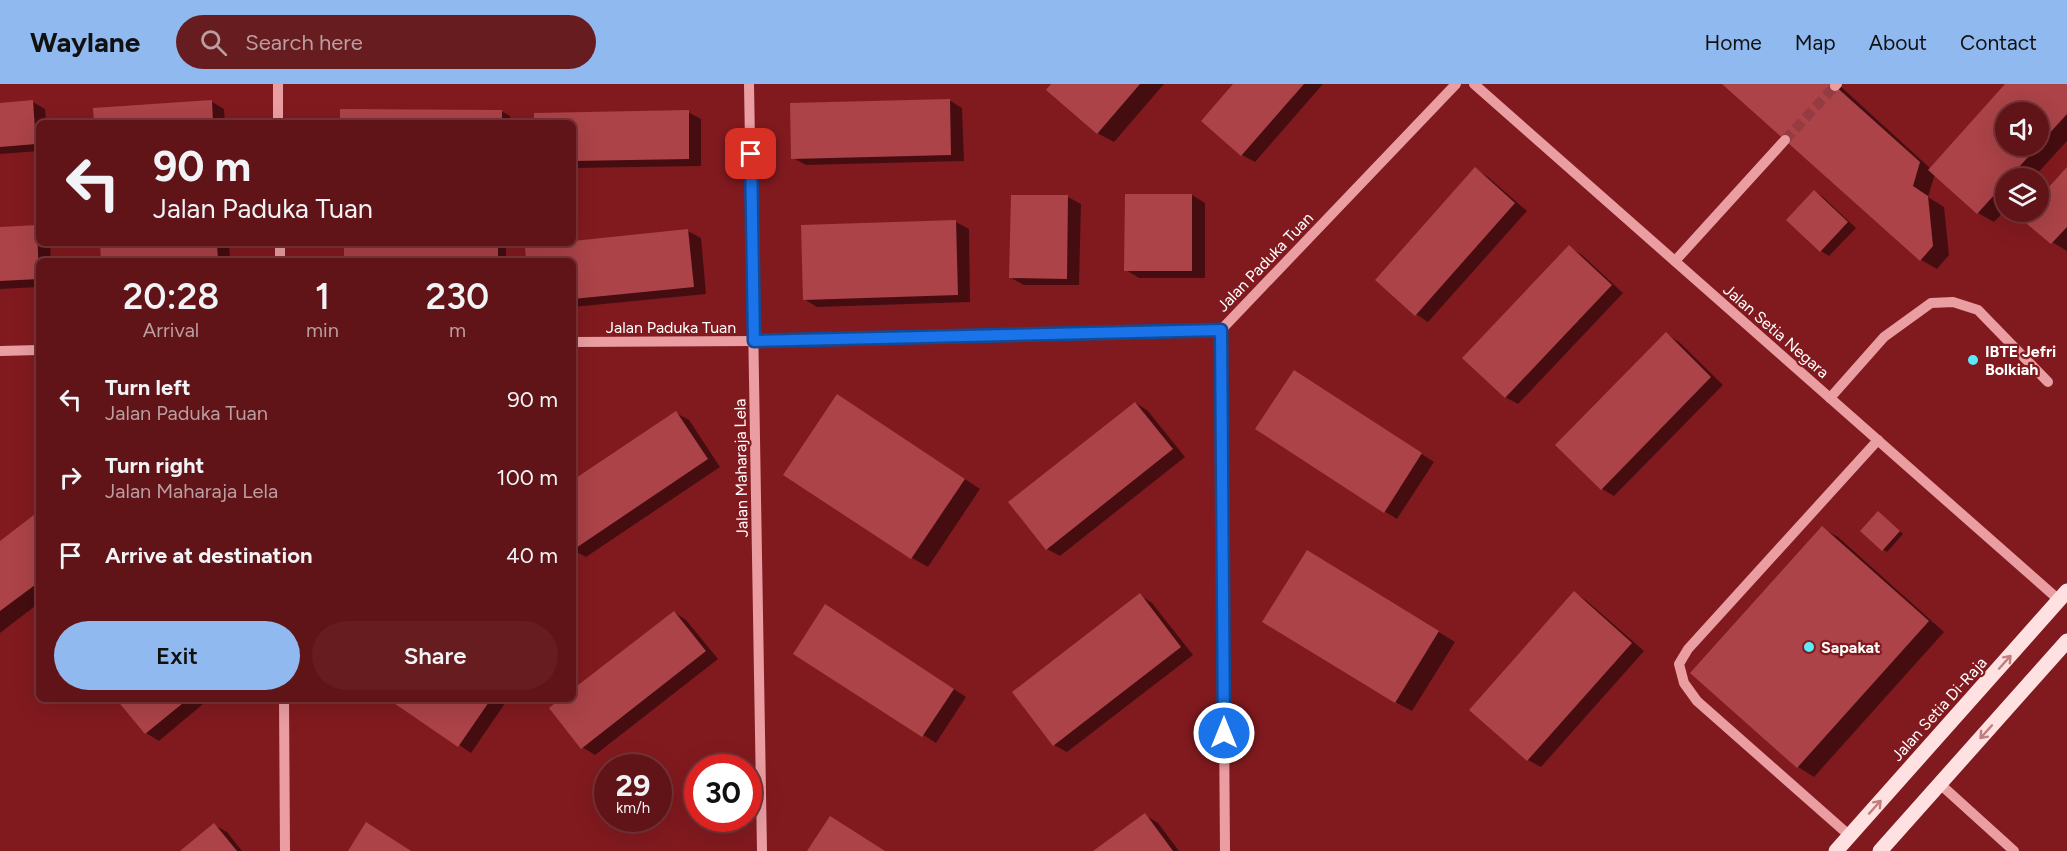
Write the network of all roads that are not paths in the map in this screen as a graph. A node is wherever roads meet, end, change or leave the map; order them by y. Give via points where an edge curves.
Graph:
1 (278, 84) edge
2 (749, 84) edge
3 (1456, 84) edge
4 (1474, 84) edge
5 (278, 120) edge
6 (1785, 140) tunnel mouth
7 (1675, 261) junction
8 (1221, 330) junction
9 (754, 341) junction
10 (576, 342) edge
11 (36, 350) edge
12 (0, 351) edge
13 (2048, 382) dead end
14 (1830, 398) junction
15 (1878, 440) junction
16 (2063, 596) edge
17 (2067, 641) edge
18 (284, 702) edge
19 (1940, 784) junction
20 (1850, 836) junction
21 (285, 851) edge
22 (762, 851) edge
23 (1225, 851) edge
24 (1836, 851) edge
25 (1880, 851) edge
26 (2014, 851) edge

1 - 5 street
2 - 9 street, Jalan Maharaja Lela
3 - 8 street, Jalan Paduka Tuan
4 - 7 street, Jalan Setia Negara
6 - 7 street
7 - 14 street, Jalan Setia Negara
8 - 9 street, Jalan Paduka Tuan
8 - 23 street
9 - 10 street, Jalan Paduka Tuan
9 - 22 street, Jalan Maharaja Lela
11 - 12 street
13 - 14 street via 1978,310 1953,302 1931,303 1884,337
14 - 15 street, Jalan Setia Negara
15 - 16 street, Jalan Setia Negara
15 - 20 street via 1688,649 1679,664 1684,683 1697,701
20 -> 16 main road, Jalan Setia Di-Raja
17 -> 19 main road
18 - 21 street
19 - 25 main road
19 - 26 street
20 - 24 main road, Jalan Setia Di-Raja

